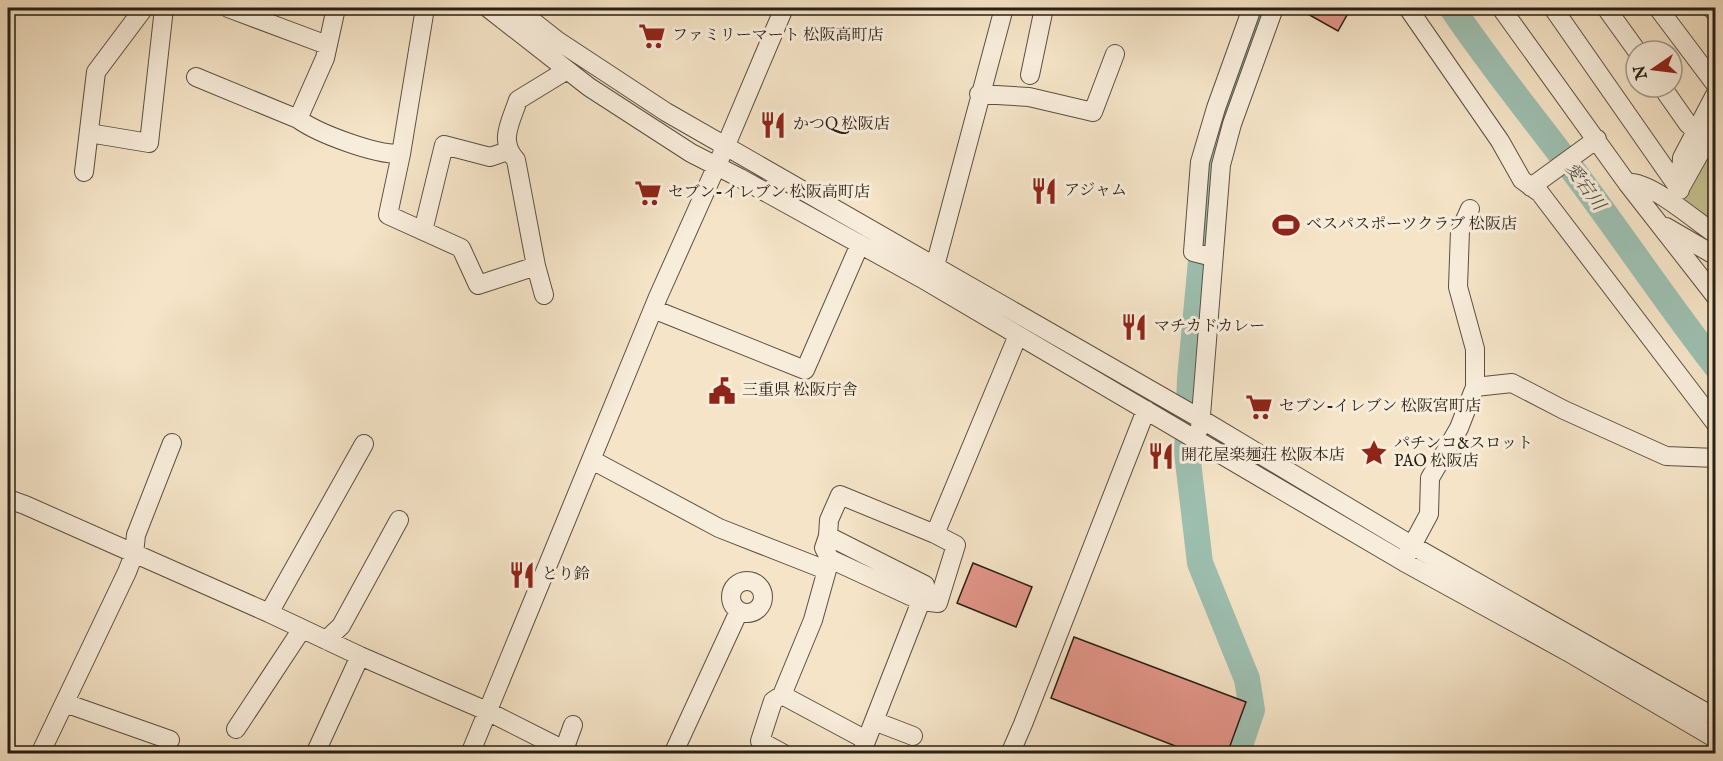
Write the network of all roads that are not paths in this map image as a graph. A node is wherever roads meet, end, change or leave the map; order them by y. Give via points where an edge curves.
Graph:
1 (144, 8) edge
2 (164, 8) edge
3 (228, 8) edge
4 (336, 8) edge
5 (425, 8) edge
6 (488, 8) edge
7 (516, 8) edge
8 (784, 8) edge
9 (1004, 8) edge
10 (1040, 8) edge
11 (1252, 8) edge
12 (1274, 8) edge
13 (1408, 8) edge
14 (1501, 8) edge
15 (1553, 8) edge
16 (1606, 8) edge
17 (1658, 8) edge
18 (1711, 8) edge
19 (1716, 14) edge
20 (1628, 39) edge
21 (327, 45) junction
22 (1115, 54) dead end
23 (1245, 56) junction
24 (567, 70) junction
25 (1030, 75) dead end
26 (196, 77) dead end
27 (1716, 85) edge
28 (1716, 93) edge
29 (979, 94) junction
30 (1670, 99) edge
31 (298, 119) junction
32 (1222, 122) junction
33 (1716, 124) edge
34 (1696, 131) junction
35 (95, 134) dead end
36 (1597, 139) junction
37 (726, 145) junction
38 (508, 151) junction
39 (401, 154) junction
40 (717, 166) junction
41 (84, 172) dead end
42 (1627, 183) junction
43 (1531, 187) junction
44 (1680, 190) junction
45 (1198, 193) junction
46 (1218, 194) junction
47 (1470, 209) dead end
48 (1657, 222) junction
49 (423, 231) junction
50 (1714, 233) dead end
51 (860, 244) junction
52 (1213, 256) junction
53 (1716, 256) edge
54 (536, 266) junction
55 (935, 266) junction
56 (544, 295) dead end
57 (1716, 297) edge
58 (653, 309) junction
59 (1018, 335) junction
60 (1475, 387) junction
61 (1146, 410) junction
62 (1199, 418) junction
63 (1716, 424) edge
64 (1198, 441) junction
65 (172, 442) dead end
66 (363, 444) dead end
67 (1716, 458) edge
68 (592, 460) junction
69 (8, 499) edge
70 (399, 520) dead end
71 (935, 534) junction
72 (828, 536) junction
73 (1413, 546) junction
74 (134, 554) junction
75 (1404, 562) junction
76 (828, 564) junction
77 (921, 601) junction
78 (738, 611) dead end
79 (269, 613) junction
80 (302, 629) junction
81 (326, 640) junction
82 (360, 656) junction
83 (782, 695) junction
84 (64, 703) junction
85 (489, 712) junction
86 (1716, 718) edge
87 (874, 721) junction
88 (573, 725) dead end
89 (236, 729) dead end
90 (913, 736) dead end
91 (1716, 739) edge
92 (170, 740) dead end
93 (864, 747) edge
94 (568, 752) edge
95 (40, 753) edge
96 (315, 753) edge
97 (470, 753) edge
98 (673, 753) edge
99 (784, 753) edge
100 (1010, 753) edge

1 - 41 street via 96,72
2 - 35 street via 148,143
3 - 21 street
4 - 21 street
5 - 39 street
6 - 24 street
7 - 37 street via 666,112
8 - 37 street
9 - 29 street
10 - 25 street via 1044,8
11 - 23 street
12 - 23 street
13 - 43 street via 1500,141 1522,180
14 - 36 street
15 - 44 street
16 - 20 street
17 - 27 street
18 - 19 street
21 - 31 street
22 - 29 street via 1093,112 1029,97
23 - 32 street
24 - 38 street via 518,100 506,139
24 - 40 street via 691,153
26 - 31 street
28 - 34 street
29 - 55 street
30 - 34 street
31 - 39 street via 310,128 387,154
32 - 45 street via 1200,162
32 - 46 street
33 - 44 street
34 - 44 street via 1682,158
36 - 42 street
36 - 43 street
37 - 40 street
37 - 55 street
38 - 49 street via 490,157 444,145
38 - 54 street via 516,160
39 - 49 street via 388,215
40 - 51 street
40 - 58 street
42 - 48 street
42 - 50 street via 1634,182 1664,196
43 - 63 street via 1540,193
45 - 46 street
45 - 52 street via 1193,252
46 - 52 street
47 - 60 street via 1460,231 1458,287 1475,349
48 - 53 street
48 - 57 street
49 - 54 street via 461,248 478,285
51 - 58 street via 806,369
51 - 59 street
52 - 62 street
54 - 56 street
55 - 62 street
58 - 68 street
59 - 61 street
59 - 71 street
60 - 67 street via 1512,383 1666,456
60 - 73 street via 1459,428 1430,478 1429,514
61 - 64 street
61 - 100 street
62 - 64 street
62 - 73 street
64 - 75 street
65 - 74 street via 136,535
66 - 79 street
68 - 76 street via 719,528
68 - 85 street
69 - 74 street
70 - 81 street via 341,626
71 - 72 street via 840,495 829,520
71 - 77 street via 956,545 938,603
72 - 76 street via 824,548
72 - 77 street via 925,585
73 - 75 street
73 - 86 street
74 - 79 street
74 - 84 street
75 - 91 street
76 - 77 street
76 - 83 street via 813,620
77 - 87 street
78 - 98 street
79 - 80 street
80 - 81 street
80 - 89 street
81 - 82 street
82 - 85 street
82 - 96 street
83 - 93 street
83 - 99 street via 773,701 760,741
84 - 92 street
84 - 95 street
85 - 94 street
85 - 97 street
87 - 90 street
87 - 93 street
88 - 94 street

